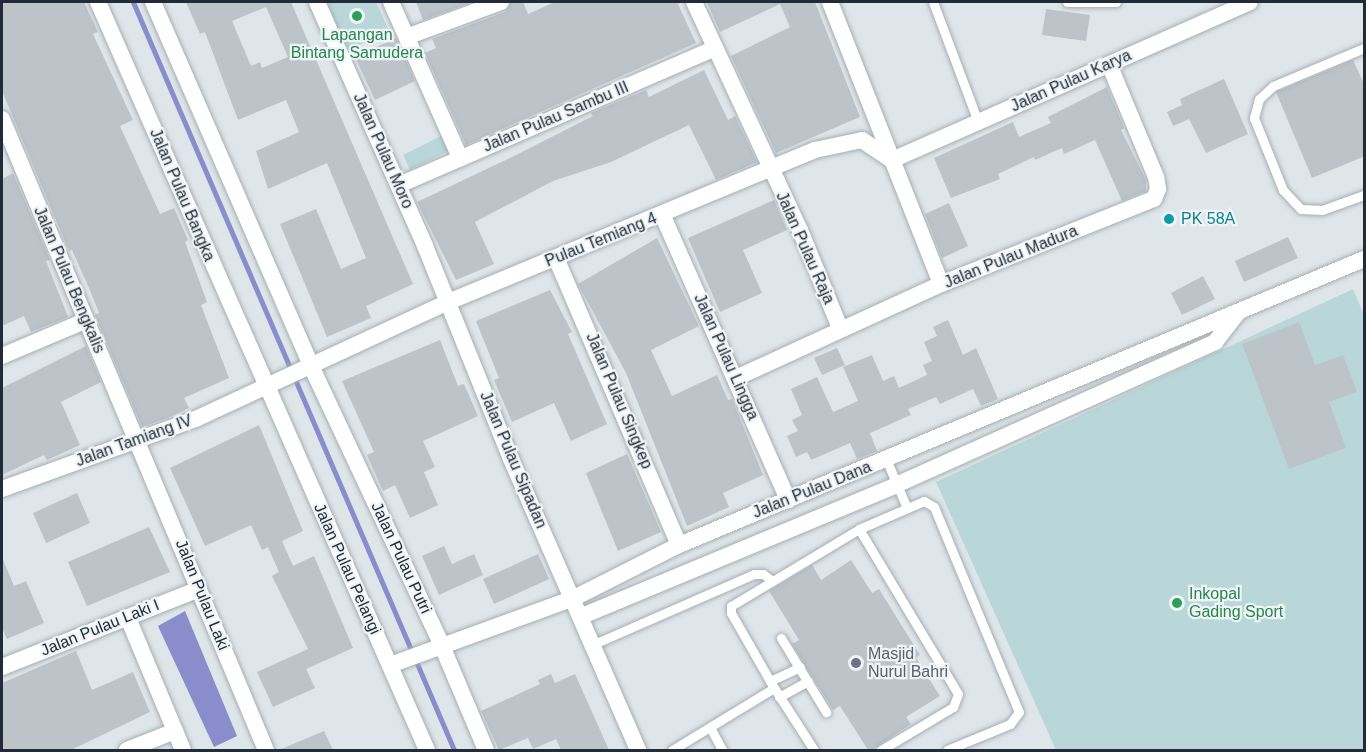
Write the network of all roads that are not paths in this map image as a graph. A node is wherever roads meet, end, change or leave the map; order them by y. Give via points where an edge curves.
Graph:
1 (98, 2) edge
2 (153, 2) edge
3 (316, 2) edge
4 (391, 2) edge
5 (501, 2) edge
6 (694, 2) edge
7 (830, 2) edge
8 (933, 2) edge
9 (1067, 2) edge
10 (1116, 2) edge
11 (1250, 2) edge
12 (409, 36) junction
13 (1365, 48) edge
14 (714, 49) junction
15 (1109, 64) junction
16 (2, 119) edge
17 (978, 122) junction
18 (460, 158) junction
19 (892, 160) junction
20 (769, 169) junction
21 (399, 185) junction
22 (1365, 195) edge
23 (662, 214) junction
24 (556, 258) junction
25 (1365, 259) edge
26 (941, 284) junction
27 (448, 302) junction
28 (1236, 315) junction
29 (85, 321) junction
30 (840, 328) junction
31 (2, 356) edge
32 (308, 370) junction
33 (736, 378) junction
34 (270, 387) junction
35 (139, 440) junction
36 (886, 459) junction
37 (896, 485) junction
38 (2, 489) edge
39 (788, 500) junction
40 (907, 508) junction
41 (859, 529) junction
42 (679, 545) junction
43 (771, 580) junction
44 (199, 589) junction
45 (574, 598) junction
46 (582, 616) junction
47 (128, 618) junction
48 (781, 638) dead end
49 (594, 644) junction
50 (434, 649) junction
51 (395, 663) junction
52 (2, 667) edge
53 (800, 667) junction
54 (808, 681) junction
55 (774, 688) junction
56 (826, 712) dead end
57 (711, 729) junction
58 (175, 731) junction
59 (127, 750) edge
60 (183, 750) edge
61 (266, 750) edge
62 (428, 750) edge
63 (486, 750) edge
64 (638, 750) edge
65 (672, 750) edge
66 (722, 750) edge
67 (814, 750) edge
68 (881, 750) edge
69 (947, 750) edge

1 - 34 street, Jalan Pulau Bangka
2 - 32 street
3 - 21 street, Jalan Pulau Moro
4 - 12 street
5 - 12 street
6 - 14 street, Jalan Pulau Raja
7 - 19 street
8 - 17 lane
9 - 10 lane
11 - 15 street, Jalan Pulau Karya
12 - 18 street
13 - 22 lane via 1273,86 1259,99 1254,118 1283,190 1301,209 1322,210
14 - 18 street, Jalan Pulau Sambu III
14 - 20 street, Jalan Pulau Raja
15 - 17 street, Jalan Pulau Karya
15 - 26 street, Jalan Pulau Madura via 1156,177 1158,189 1154,199
16 - 29 street, Jalan Pulau Bengkalis
17 - 19 street, Jalan Pulau Karya
18 - 21 street, Jalan Pulau Sambu III
19 - 20 street, Pulau Temiang 4 via 862,140 846,140
19 - 26 street
20 - 23 street, Pulau Temiang 4
20 - 30 street, Jalan Pulau Raja via 800,230
21 - 27 street, Jalan Pulau Moro
23 - 24 street, Pulau Temiang 4
23 - 33 street, Jalan Pulau Lingga
24 - 27 street, Pulau Temiang 4
24 - 42 street, Jalan Pulau Singkep
25 - 28 street, Jalan Pulau Dana
26 - 30 street, Jalan Pulau Madura
27 - 32 street, Pulau Temiang 4
27 - 45 street, Jalan Pulau Sipadan via 511,459
28 - 36 street, Jalan Pulau Dana via 1215,319
28 - 37 street, Jalan Pulau Dana via 1215,342
29 - 31 street
29 - 35 street, Jalan Pulau Bengkalis
30 - 33 street, Jalan Pulau Madura
32 - 34 street, Jalan Tamiang IV
32 - 50 street, Jalan Pulau Putri
33 - 39 street, Jalan Pulau Lingga
34 - 35 street, Jalan Tamiang IV
34 - 51 street, Jalan Pulau Pelangi
35 - 38 street, Jalan Tamiang IV
35 - 44 street, Jalan Pulau Laki
36 - 37 lane
36 - 39 street, Jalan Pulau Dana
37 - 40 lane
37 - 46 street, Jalan Pulau Dana
39 - 42 street, Jalan Pulau Dana
40 - 41 lane
40 - 69 lane via 924,501 934,507 1019,712 1010,724
41 - 43 lane
41 - 68 lane via 958,694 953,707
42 - 45 street, Jalan Pulau Dana
43 - 49 lane via 754,574
43 - 55 lane via 731,606 731,614
44 - 47 street, Jalan Pulau Laki I
44 - 61 street, Jalan Pulau Laki
45 - 46 street, Jalan Pulau Sipadan
45 - 50 street, Jalan Pulau Dana
46 - 49 street, Jalan Pulau Sipadan
47 - 52 street, Jalan Pulau Laki I
47 - 58 street
48 - 53 lane
49 - 64 street, Jalan Pulau Sipadan
50 - 51 street, Jalan Pulau Dana
50 - 63 street, Jalan Pulau Putri
51 - 62 street, Jalan Pulau Pelangi
53 - 54 lane
53 - 55 lane
54 - 55 lane
54 - 56 lane
55 - 57 lane
55 - 67 lane
57 - 65 lane
57 - 66 lane
58 - 59 street
58 - 60 street

